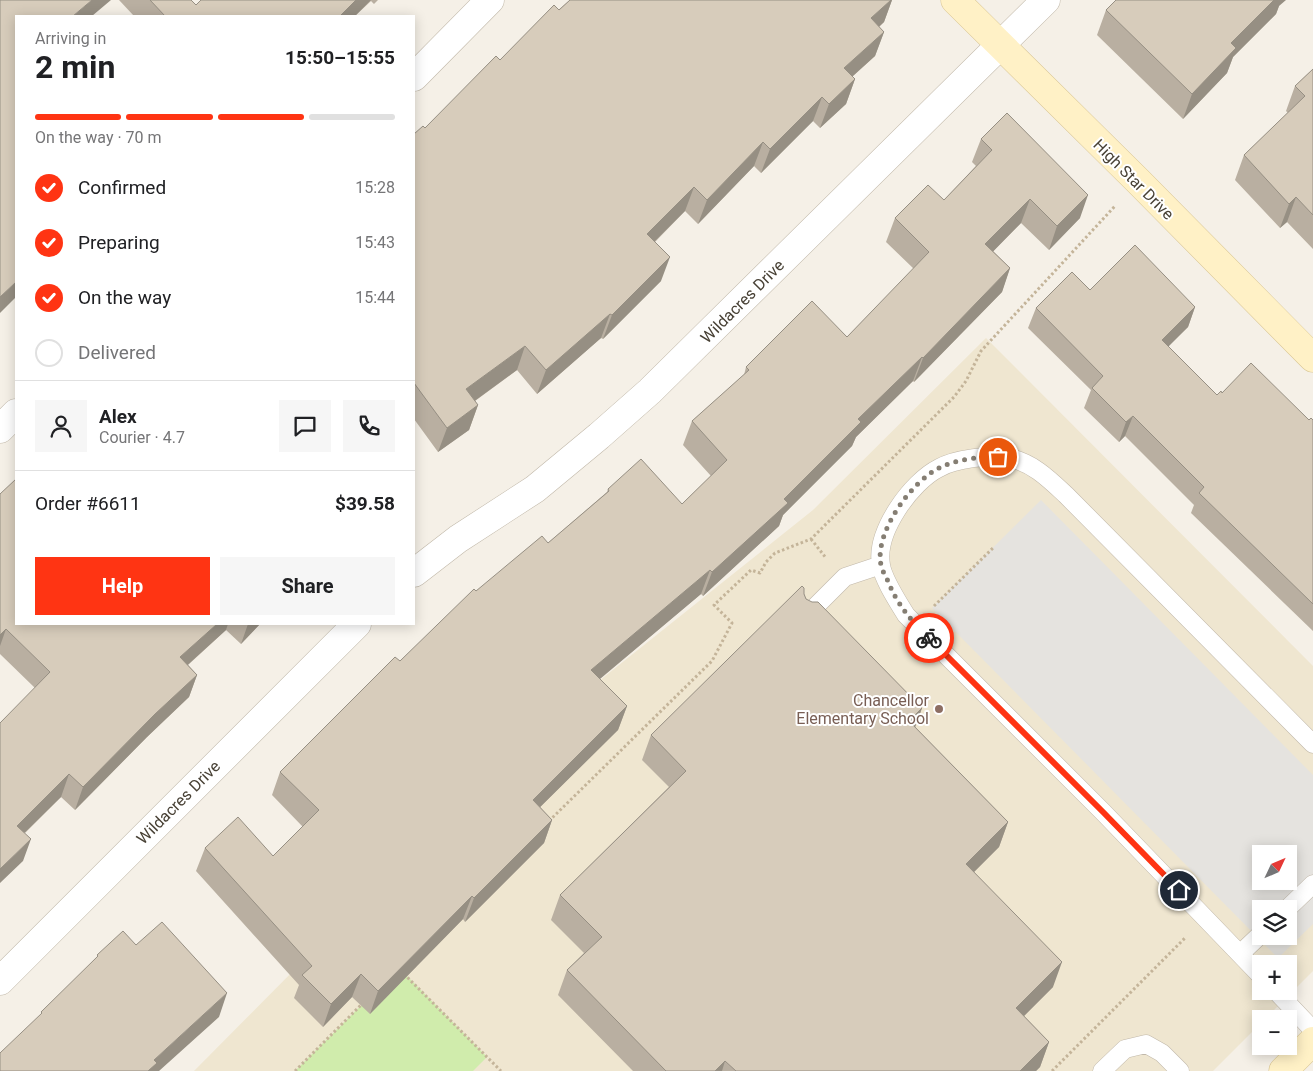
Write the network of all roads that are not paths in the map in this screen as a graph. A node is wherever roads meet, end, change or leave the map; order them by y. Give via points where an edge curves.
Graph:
1 (490, 0) edge
2 (955, 0) edge
3 (1046, 0) edge
4 (1000, 46) junction
5 (415, 76) edge
6 (1313, 357) edge
7 (15, 414) edge
8 (0, 429) edge
9 (881, 565) junction
10 (415, 572) edge
11 (805, 617) edge
12 (356, 625) edge
13 (1313, 744) edge
14 (1313, 884) edge
15 (1296, 900) edge
16 (1252, 943) edge
17 (1240, 954) junction
18 (1252, 967) edge
19 (0, 981) edge
20 (1285, 1000) edge
21 (1313, 1030) edge
22 (1313, 1041) edge
23 (1102, 1071) edge
24 (1180, 1071) edge
25 (1283, 1071) edge

1 - 5 street
2 - 4 street, High Star Drive
3 - 4 street, Wildacres Drive
4 - 6 street, High Star Drive
4 - 10 street, Wildacres Drive via 650,391 535,489 458,539
7 - 8 street
9 - 11 lane via 845,577
9 - 13 lane via 882,546 891,519 920,482 939,467 987,457 1010,458 1029,465 1049,478
9 - 17 lane via 906,615
12 - 19 street, Wildacres Drive
14 - 15 lane
16 - 17 lane
17 - 18 lane
20 - 21 lane
22 - 25 street
23 - 24 lane via 1125,1049 1146,1044 1162,1053

